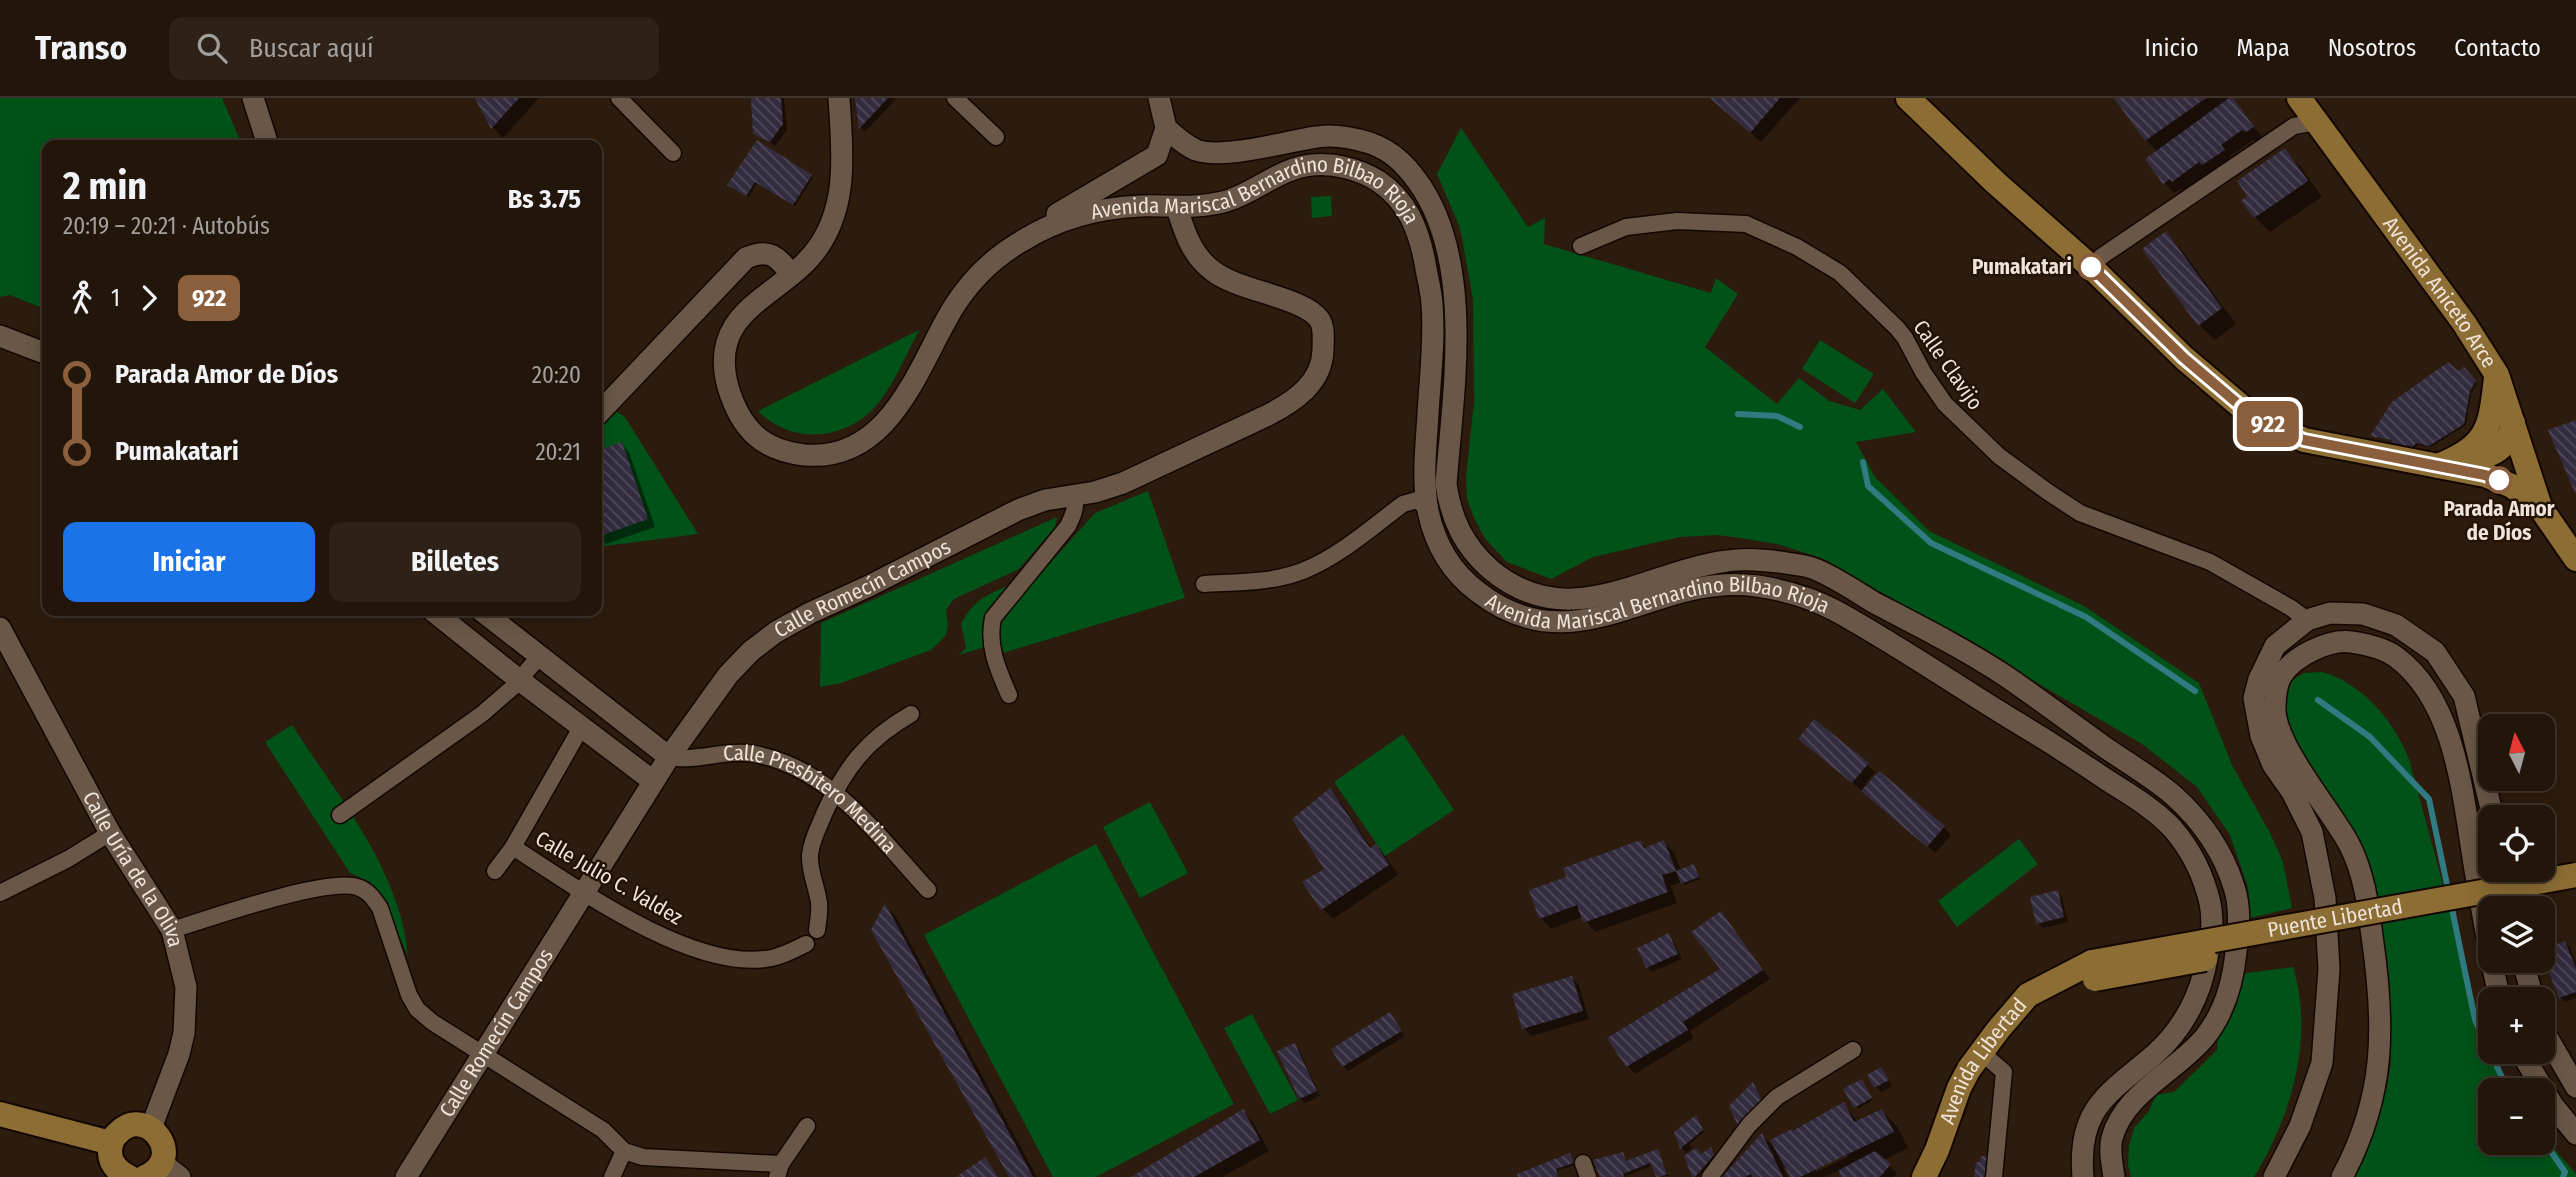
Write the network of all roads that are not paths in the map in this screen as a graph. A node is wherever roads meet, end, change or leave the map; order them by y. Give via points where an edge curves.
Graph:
1 (253, 98) edge
2 (619, 98) edge
3 (839, 98) edge
4 (955, 98) edge
5 (1159, 98) edge
6 (1908, 98) edge
7 (2299, 98) edge
8 (2317, 122) junction
9 (1166, 128) junction
10 (996, 137) dead end
11 (266, 140) edge
12 (673, 153) dead end
13 (1177, 208) junction
14 (1037, 233) junction
15 (1581, 246) dead end
16 (2091, 267) junction
17 (791, 274) junction
18 (0, 336) edge
19 (42, 352) edge
20 (2497, 375) junction
21 (602, 410) edge
22 (2513, 423) junction
23 (2446, 463) junction
24 (1074, 495) junction
25 (1449, 504) junction
26 (2540, 507) junction
27 (1427, 508) junction
28 (2576, 559) edge
29 (1204, 584) dead end
30 (439, 616) edge
31 (488, 616) edge
32 (2307, 620) junction
33 (3, 640) edge
34 (2320, 646) junction
35 (539, 657) junction
36 (518, 679) junction
37 (1009, 695) dead end
38 (911, 714) dead end
39 (582, 726) junction
40 (669, 757) junction
41 (653, 781) junction
42 (834, 792) junction
43 (2490, 805) edge
44 (340, 815) dead end
45 (110, 833) junction
46 (513, 847) junction
47 (495, 872) dead end
48 (2576, 875) edge
49 (928, 890) dead end
50 (2576, 891) edge
51 (0, 893) edge
52 (584, 893) junction
53 (172, 930) junction
54 (817, 930) dead end
55 (806, 944) dead end
56 (2087, 971) junction
57 (2497, 987) edge
58 (1853, 1050) dead end
59 (2555, 1051) edge
60 (1981, 1052) junction
61 (483, 1054) junction
62 (2528, 1064) edge
63 (2576, 1087) edge
64 (0, 1114) edge
65 (807, 1126) dead end
66 (151, 1128) junction
67 (2576, 1134) edge
68 (111, 1143) junction
69 (624, 1151) junction
70 (779, 1170) edge
71 (153, 1174) edge
72 (406, 1177) edge
73 (612, 1177) edge
74 (1710, 1177) edge
75 (1924, 1177) edge
76 (1994, 1177) edge
77 (2083, 1177) edge
78 (2114, 1177) edge
79 (2274, 1177) edge
80 (2342, 1177) edge

1 - 11 main road
2 - 12 street
3 - 17 main road, Avenida Mariscal Bernardino Bilbao Rioja via 840,196 820,246
4 - 10 street
5 - 9 main road
6 - 16 main road
7 - 8 main road, Avenida Aniceto Arce
8 - 16 street via 2294,126
8 - 20 main road, Avenida Aniceto Arce
9 - 14 main road, Avenida Mariscal Bernardino Bilbao Rioja via 1161,150 1149,162 1060,211
9 - 25 main road, Avenida Mariscal Bernardino Bilbao Rioja via 1199,151 1219,153 1321,136 1357,139 1403,161 1433,207 1455,301 1446,484
13 - 14 main road, Avenida Mariscal Bernardino Bilbao Rioja via 1147,205 1103,210
13 - 24 main road, Calle Romecín Campos via 1194,251 1214,273 1308,309 1320,320 1320,371 1302,393 1268,415 1124,483
13 - 27 main road, Avenida Mariscal Bernardino Bilbao Rioja via 1236,199 1289,170 1311,165 1352,169 1373,177 1397,195 1414,221 1432,298 1424,477
14 - 17 main road, Avenida Mariscal Bernardino Bilbao Rioja via 1000,256 967,289 896,411 883,425 857,443 813,456 766,443 744,423 725,378 728,338 738,319
15 - 32 street, Calle Clavijo via 1626,228 1677,222 1746,224 1797,247 1840,273 1897,328 1945,404 1999,456 2048,492 2080,513 2210,562
16 - 23 main road via 2184,358 2250,414 2304,440
17 - 21 main road via 778,258 768,254 746,258
18 - 19 main road
20 - 22 main road, Avenida Aniceto Arce
20 - 23 main road via 2486,432 2472,449
22 - 23 main road via 2510,436 2497,452
22 - 26 main road, Avenida Aniceto Arce
23 - 26 main road via 2512,486
24 - 37 street via 1076,504 1068,526 993,618 990,632 995,664
24 - 40 main road, Calle Romecín Campos via 1018,510 776,632 728,675
25 - 27 main road
25 - 78 main road, Avenida Mariscal Bernardino Bilbao Rioja via 1474,555 1521,590 1549,598 1584,601 1731,560 1809,566 2004,676 2172,794 2220,852 2236,890 2240,926 2234,969 2224,1003 2205,1037 2120,1120 2112,1138
26 - 28 main road
27 - 29 street via 1416,500 1403,504 1303,571 1262,580
27 - 77 main road, Avenida Mariscal Bernardino Bilbao Rioja via 1434,535 1454,570 1479,594 1508,611 1545,622 1617,614 1707,585 1748,584 1831,608 2055,745 2170,826 2189,849 2209,901 2213,931 2203,980 2172,1036 2106,1094 2090,1119 2082,1142
30 - 36 main road
31 - 35 main road
32 - 34 main road
32 - 43 main road via 2330,613 2363,614 2396,625 2435,652 2464,696
32 - 79 main road via 2275,646 2254,698 2261,736 2273,765 2312,832 2325,898 2329,969 2322,1063 2300,1126
33 - 45 main road, Calle Uría de la Oliva
34 - 57 main road via 2342,640 2394,655 2431,699 2449,735 2460,782
34 - 80 main road via 2282,675 2275,714 2295,762 2350,845 2366,888 2379,992 2380,1063 2355,1153
35 - 36 street
35 - 40 main road
36 - 39 main road
36 - 44 street via 482,714
38 - 42 street via 864,747
39 - 41 main road
39 - 46 street
40 - 41 main road, Calle Romecín Campos
40 - 42 street, Calle Presbítero Medina via 753,753 798,768
41 - 52 main road, Calle Romecín Campos
42 - 49 street, Calle Presbítero Medina
42 - 54 street via 810,855 819,903
45 - 51 street
45 - 53 main road, Calle Uría de la Oliva
46 - 47 street
46 - 52 street, Calle Julio C. Valdez
48 - 56 main road, Puente Libertad, bridge
50 - 56 main road, Puente Libertad, bridge
52 - 55 street, Calle Julio C. Valdez via 673,940 726,957 766,959
52 - 61 main road, Calle Romecín Campos
53 - 61 street via 281,897 346,884 357,887 380,908 417,1009
53 - 66 main road, Calle Uría de la Oliva via 186,987 184,1033
56 - 60 main road, Avenida Libertad via 2028,995
58 - 74 street via 1777,1097
59 - 63 main road
60 - 75 main road, Avenida Libertad via 1959,1087
60 - 76 street via 2004,1072
61 - 69 street via 603,1130
61 - 72 main road, Calle Romecín Campos
62 - 67 main road
64 - 68 main road
65 - 70 street
66 - 68 main road via 127,1126
66 - 71 main road via 164,1147
68 - 71 main road via 115,1168
69 - 70 street via 643,1157
69 - 73 street

